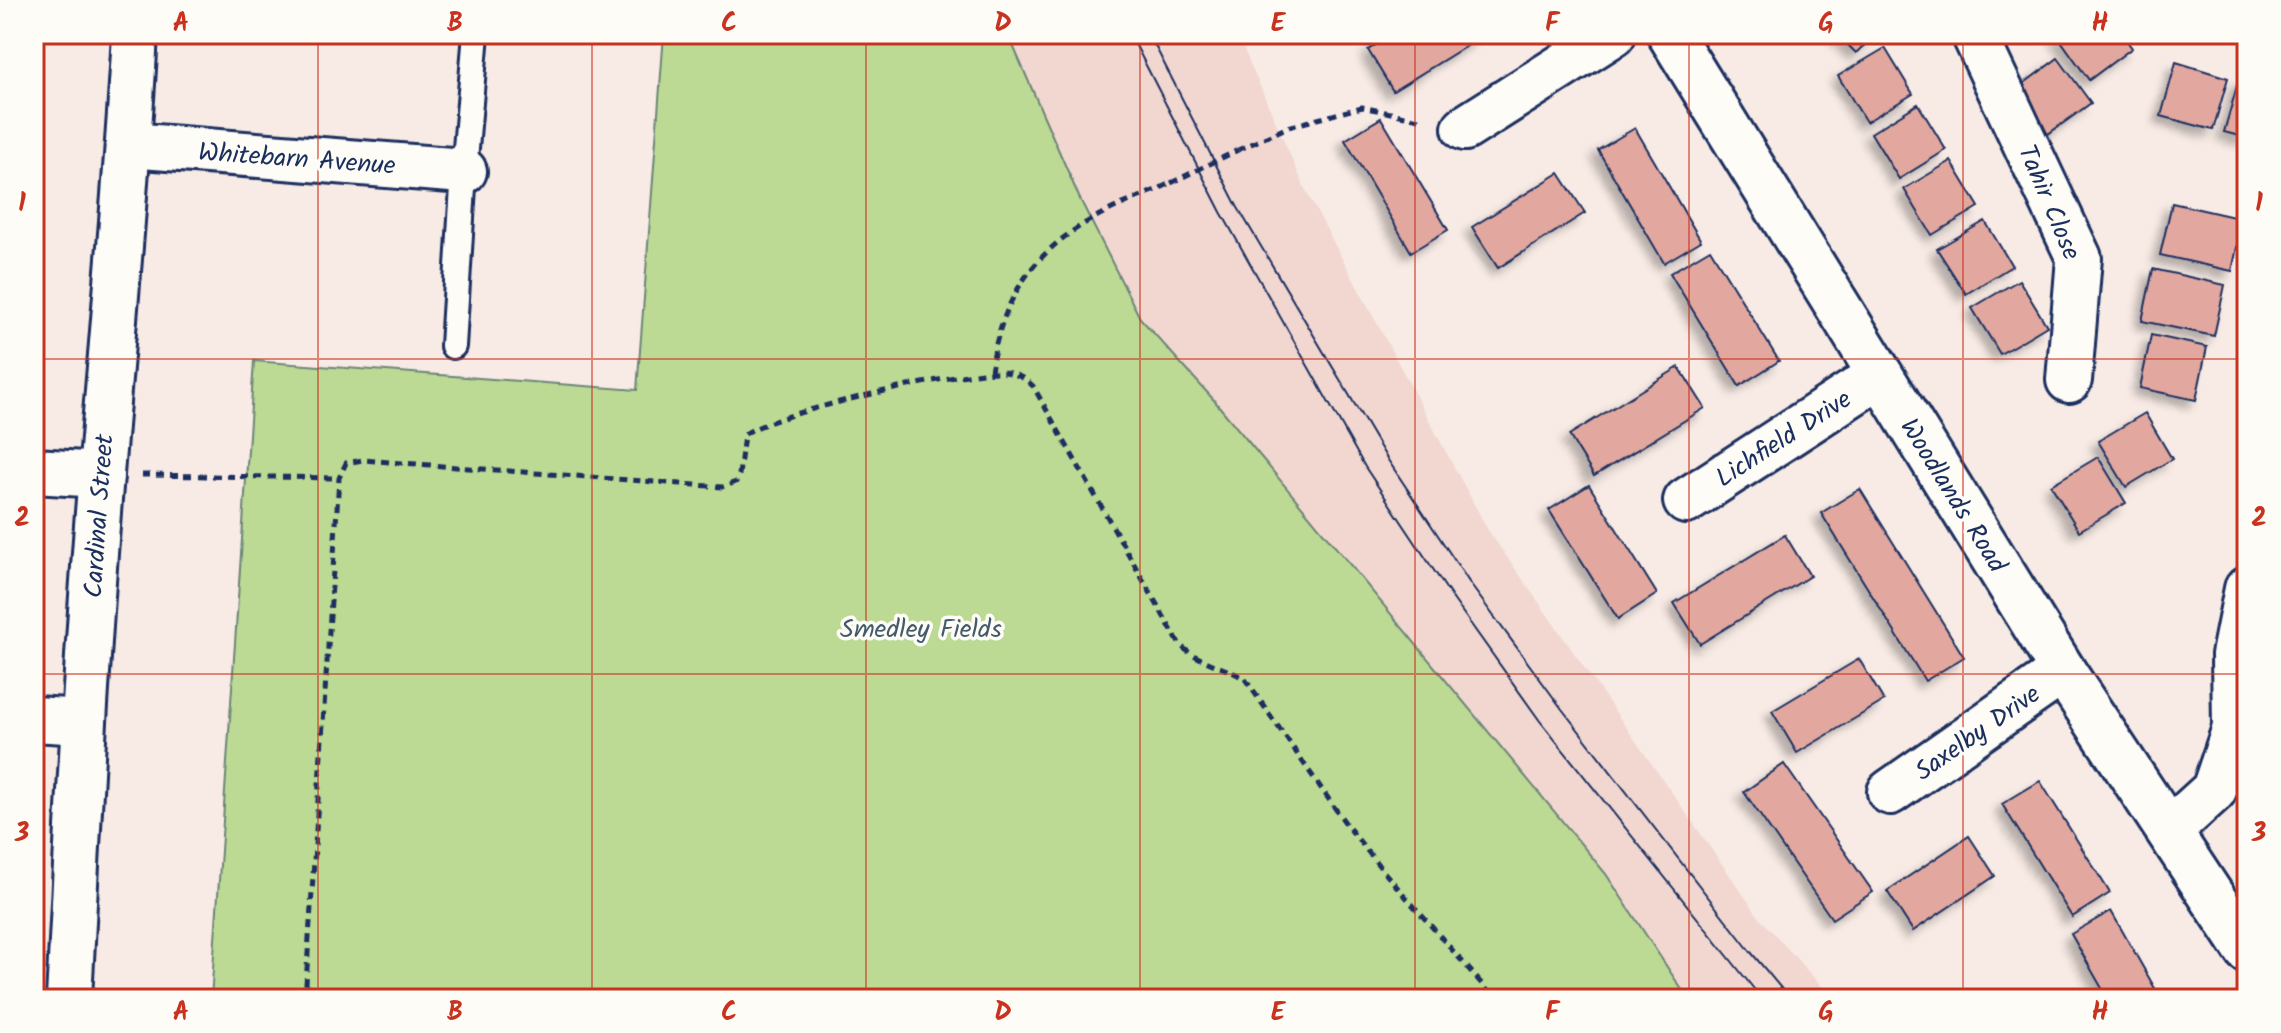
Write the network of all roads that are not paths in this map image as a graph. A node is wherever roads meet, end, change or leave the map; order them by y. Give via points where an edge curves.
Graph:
1 (135, 34) edge
2 (476, 34) edge
3 (1613, 34) edge
4 (1670, 34) edge
5 (1974, 34) edge
6 (1465, 128) road end
7 (129, 145) junction
8 (464, 171) junction
9 (453, 346) dead end
10 (1880, 375) junction
11 (2069, 380) dead end
12 (34, 471) edge
13 (101, 475) junction
14 (1686, 501) dead end
15 (2247, 589) edge
16 (2063, 671) junction
17 (34, 719) edge
18 (83, 722) junction
19 (1890, 792) dead end
20 (2170, 830) junction
21 (53, 950) edge
22 (2247, 950) edge
23 (69, 999) edge

1 - 7 street, Cardinal Street
2 - 8 lane
3 - 6 street
4 - 10 street, Woodlands Road
5 - 11 street, Tahir Close via 2079,258
7 - 8 street, Whitebarn Avenue
7 - 13 street, Cardinal Street
8 - 9 lane
10 - 14 street, Lichfield Drive
10 - 16 street, Woodlands Road
12 - 13 street
13 - 18 street, Cardinal Street
15 - 20 street via 2234,655 2235,728 2214,790
16 - 19 street, Saxelby Drive
16 - 20 street, Woodlands Road
17 - 18 street
18 - 21 street, Cardinal Street
20 - 22 street, Woodlands Road
21 - 23 street, Cardinal Street

